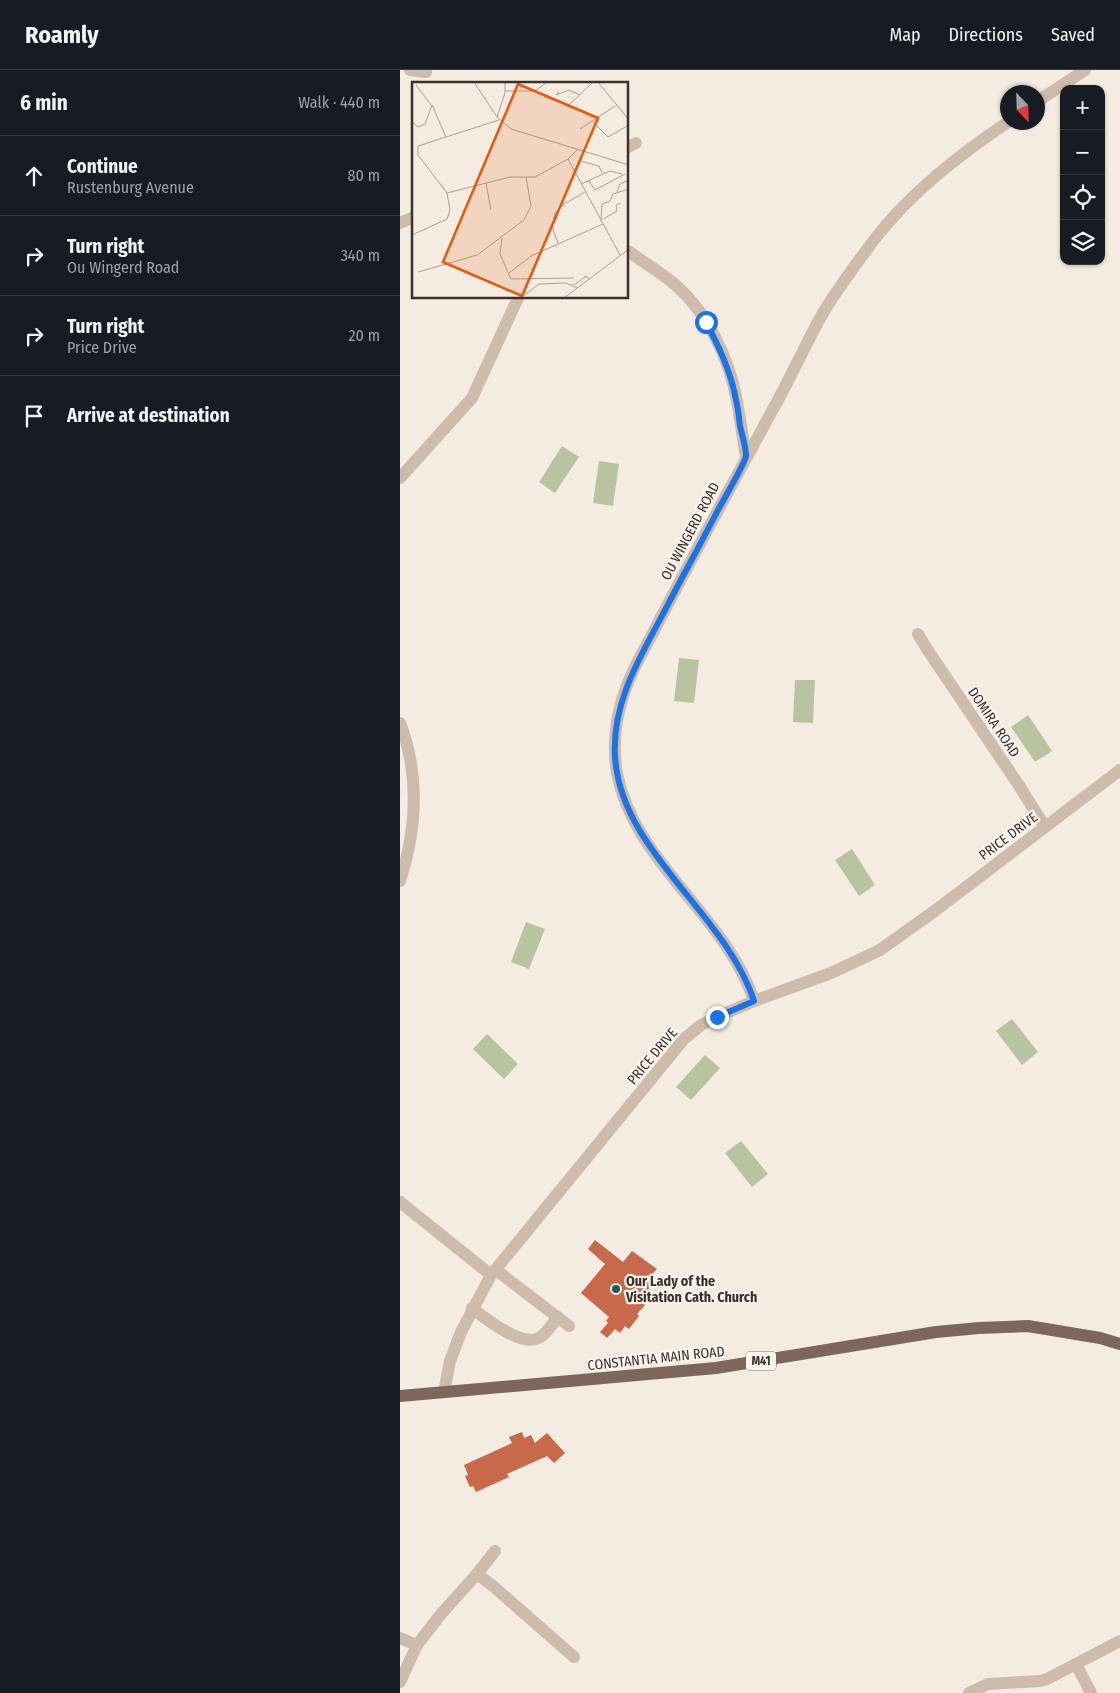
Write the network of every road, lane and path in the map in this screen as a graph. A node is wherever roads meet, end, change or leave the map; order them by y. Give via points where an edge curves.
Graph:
1 (410, 70) edge
2 (1084, 70) edge
3 (426, 72) dead end
4 (1045, 96) edge
5 (1000, 127) edge
6 (412, 218) edge
7 (400, 223) edge
8 (629, 252) edge
9 (518, 299) edge
10 (746, 457) junction
11 (400, 478) edge
12 (918, 634) dead end
13 (400, 723) edge
14 (1120, 770) edge
15 (1045, 827) junction
16 (400, 880) edge
17 (754, 1001) junction
18 (400, 1202) edge
19 (493, 1273) junction
20 (472, 1308) junction
21 (558, 1318) junction
22 (569, 1326) dead end
23 (1120, 1344) edge
24 (444, 1392) junction
25 (400, 1396) edge
26 (495, 1551) dead end
27 (477, 1574) junction
28 (400, 1638) edge
29 (1120, 1641) edge
30 (417, 1645) junction
31 (574, 1657) dead end
32 (1076, 1664) junction
33 (400, 1682) edge
34 (969, 1693) edge
35 (1091, 1693) edge

1 - 3 street
2 - 4 street
5 - 10 street, OU WINGERD ROAD via 916,194 876,238 835,294
6 - 7 street
8 - 10 street via 672,282 694,304 706,322 732,384
9 - 11 street via 472,398
10 - 17 street, OU WINGERD ROAD via 635,666 620,703 615,745 618,776 636,825 656,856 716,931 749,986
12 - 15 street, DOMIRA ROAD
13 - 16 street via 410,758 415,796 411,840
14 - 15 street, PRICE DRIVE
15 - 17 street, PRICE DRIVE via 880,950 832,973
17 - 19 street, PRICE DRIVE via 701,1025 684,1039
18 - 19 street
19 - 20 street, PRICE DRIVE
19 - 21 street
20 - 21 street via 491,1322 530,1341 542,1335
20 - 24 street, PRICE DRIVE via 450,1361
21 - 22 street
23 - 24 main road, CONSTANTIA MAIN ROAD / M41 via 1028,1326 979,1328 936,1332 716,1368
24 - 25 main road, CONSTANTIA MAIN ROAD / M41
26 - 27 street
27 - 30 street
27 - 31 street
28 - 30 street
29 - 32 street
30 - 33 street
32 - 34 street via 1040,1681 988,1684
32 - 35 street

